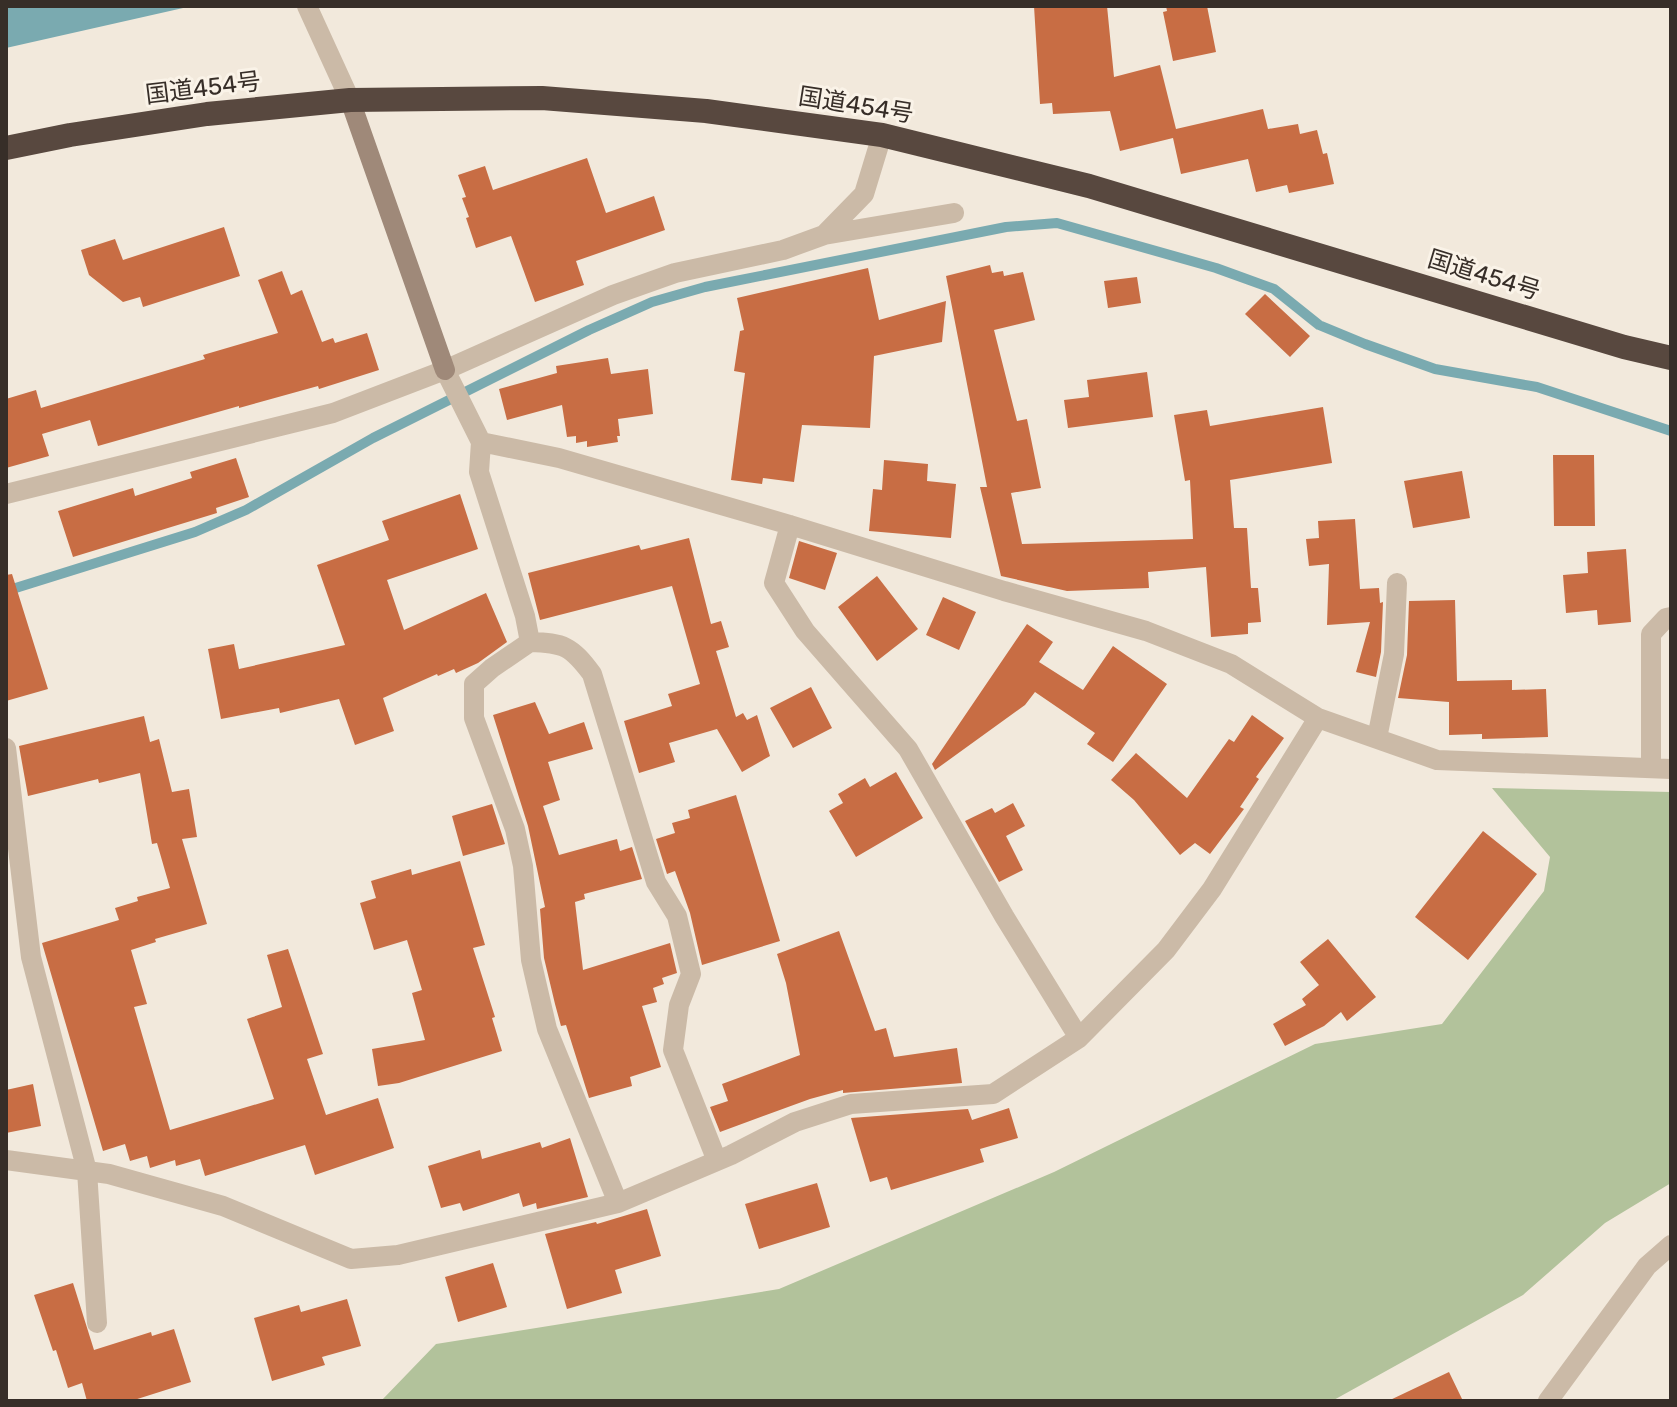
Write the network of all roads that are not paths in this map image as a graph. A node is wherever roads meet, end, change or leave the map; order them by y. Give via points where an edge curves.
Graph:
1 (307, 6) edge
2 (350, 100) junction
3 (882, 135) junction
4 (6, 148) edge
5 (954, 213) dead end
6 (824, 235) junction
7 (1671, 358) edge
8 (445, 370) junction
9 (481, 442) junction
10 (6, 494) edge
11 (790, 525) junction
12 (1397, 583) dead end
13 (1671, 617) edge
14 (530, 642) junction
15 (1318, 718) junction
16 (1377, 738) junction
17 (6, 748) edge
18 (1661, 757) edge
19 (1631, 768) junction
20 (1671, 769) edge
21 (1079, 1038) junction
22 (6, 1160) edge
23 (717, 1161) junction
24 (87, 1171) junction
25 (618, 1203) junction
26 (1671, 1245) edge
27 (97, 1323) dead end
28 (1549, 1398) edge
29 (1530, 1401) edge

1 - 2 street
2 - 3 highway, 国道454号 via 542,98 706,111
2 - 4 highway, 国道454号 via 207,114
2 - 8 street
3 - 6 street via 864,194
3 - 7 highway, 国道454号 via 1089,186
5 - 6 street
6 - 8 street via 783,250 675,273 613,295
8 - 9 street
8 - 10 street via 333,413
9 - 11 street via 559,458
9 - 14 street via 479,472
11 - 15 street via 1146,631 1231,664
11 - 21 street via 774,583 805,631 908,749
12 - 16 street via 1394,654
13 - 18 street via 1651,634
14 - 23 street via 558,643 576,652 592,674 656,882 677,916 691,974 679,1005 673,1050
14 - 25 street via 474,684 474,718 515,829 531,960 547,1029
15 - 16 street
15 - 21 street via 1194,914
16 - 19 street via 1437,760
17 - 24 street via 31,957
18 - 19 street
19 - 20 street
21 - 23 street via 993,1094 851,1104 795,1122
22 - 24 street
23 - 25 street
24 - 25 street via 223,1206 351,1259 398,1255
24 - 27 street
26 - 28 street via 1647,1266
28 - 29 street

